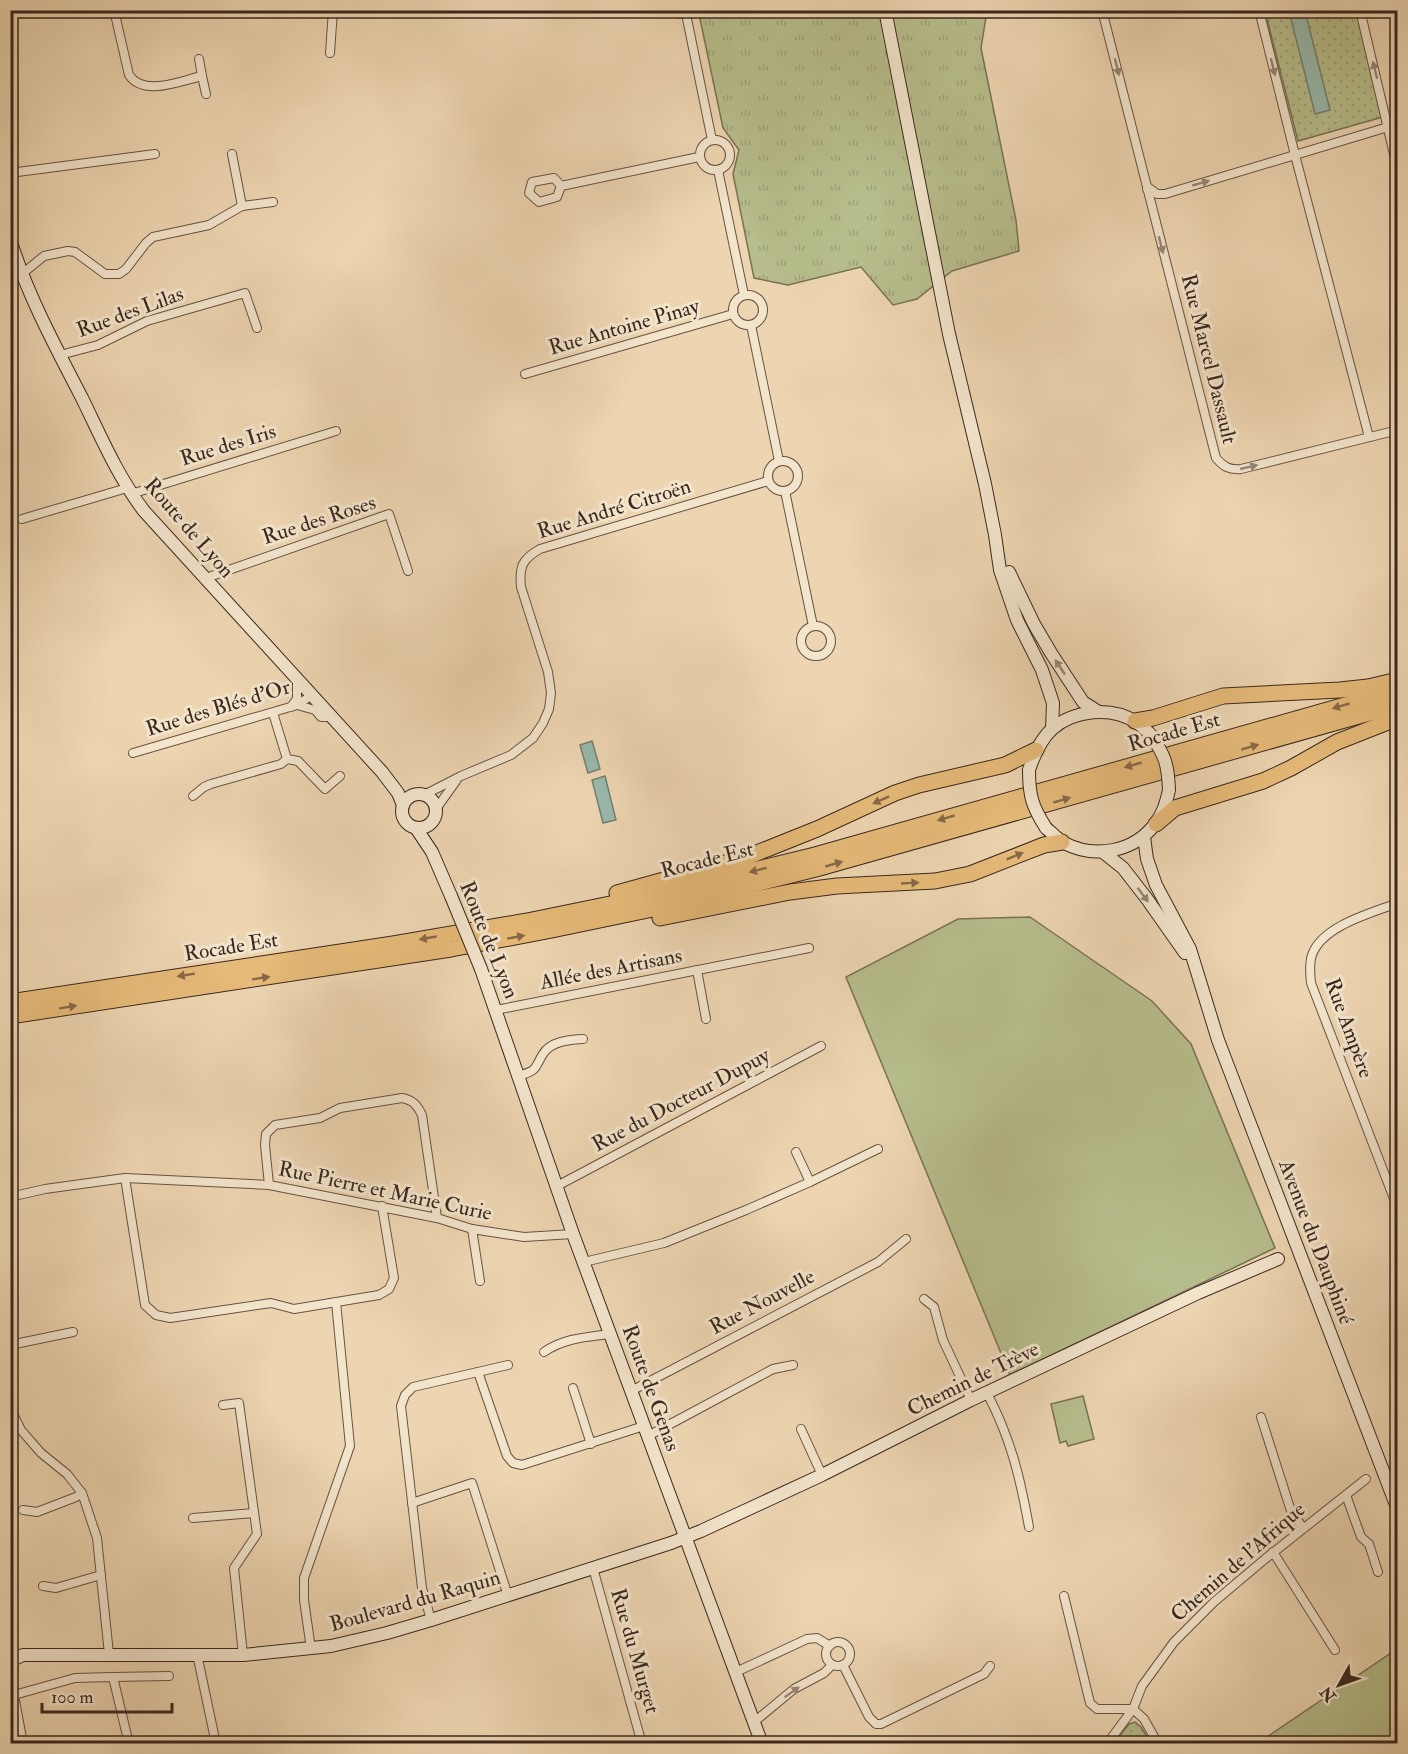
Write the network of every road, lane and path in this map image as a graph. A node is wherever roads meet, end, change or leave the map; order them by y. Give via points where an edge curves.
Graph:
1 (114, 10) edge
2 (333, 10) edge
3 (672, 10) edge
4 (885, 10) edge
5 (1102, 10) edge
6 (1259, 10) edge
7 (1360, 10) edge
8 (689, 12) edge
9 (330, 53) dead end
10 (199, 59) dead end
11 (202, 76) junction
12 (206, 94) dead end
13 (1398, 124) edge
14 (1386, 127) junction
15 (712, 140) junction
16 (155, 154) dead end
17 (232, 154) dead end
18 (1295, 155) junction
19 (699, 157) junction
20 (718, 170) junction
21 (1398, 171) edge
22 (10, 173) edge
23 (561, 186) dead end
24 (1147, 189) junction
25 (273, 202) dead end
26 (242, 206) junction
27 (10, 239) edge
28 (22, 274) junction
29 (744, 295) junction
30 (733, 314) junction
31 (751, 325) junction
32 (256, 328) dead end
33 (60, 355) junction
34 (525, 374) dead end
35 (1398, 430) edge
36 (336, 431) dead end
37 (1369, 437) junction
38 (778, 461) junction
39 (768, 481) junction
40 (129, 491) junction
41 (785, 491) junction
42 (22, 519) dead end
43 (995, 535) junction
44 (408, 571) dead end
45 (206, 578) junction
46 (813, 626) dead end
47 (297, 678) junction
48 (1398, 680) edge
49 (1398, 690) edge
50 (312, 695) junction
51 (1398, 705) edge
52 (294, 706) junction
53 (1097, 711) junction
54 (273, 713) junction
55 (332, 717) junction
56 (1398, 718) edge
57 (1135, 721) junction
58 (1052, 729) junction
59 (1036, 750) junction
60 (133, 753) dead end
61 (287, 759) junction
62 (382, 772) junction
63 (340, 776) dead end
64 (460, 776) junction
65 (420, 795) junction
66 (193, 796) dead end
67 (403, 805) junction
68 (436, 808) junction
69 (433, 821) junction
70 (1156, 824) junction
71 (416, 828) junction
72 (1144, 837) junction
73 (1062, 842) junction
74 (432, 852) junction
75 (1103, 852) junction
76 (1398, 903) edge
77 (527, 921) junction
78 (552, 930) junction
79 (809, 948) dead end
80 (697, 970) junction
81 (1202, 986) junction
82 (10, 1002) edge
83 (496, 1010) junction
84 (10, 1016) edge
85 (706, 1019) dead end
86 (583, 1039) dead end
87 (508, 1043) joint
88 (821, 1046) dead end
89 (519, 1076) junction
90 (878, 1149) dead end
91 (796, 1152) dead end
92 (125, 1178) junction
93 (810, 1182) junction
94 (269, 1185) junction
95 (557, 1186) junction
96 (10, 1197) edge
97 (382, 1206) junction
98 (1398, 1209) edge
99 (436, 1218) junction
100 (472, 1229) junction
101 (573, 1233) junction
102 (906, 1239) dead end
103 (1278, 1259) dead end
104 (584, 1262) junction
105 (480, 1281) dead end
106 (924, 1299) dead end
107 (336, 1302) junction
108 (73, 1332) dead end
109 (610, 1334) junction
110 (10, 1345) edge
111 (544, 1352) dead end
112 (508, 1365) dead end
113 (793, 1365) dead end
114 (478, 1372) junction
115 (573, 1388) dead end
116 (631, 1391) junction
117 (987, 1393) junction
118 (971, 1400) junction
119 (223, 1405) dead end
120 (11, 1410) edge
121 (1261, 1417) dead end
122 (14, 1427) edge
123 (801, 1429) dead end
124 (646, 1431) junction
125 (591, 1444) junction
126 (822, 1475) junction
127 (1366, 1479) dead end
128 (82, 1493) junction
129 (1346, 1495) junction
130 (412, 1503) junction
131 (23, 1510) dead end
132 (1398, 1510) edge
133 (254, 1513) junction
134 (194, 1518) dead end
135 (1029, 1527) dead end
136 (1303, 1528) junction
137 (686, 1537) junction
138 (1273, 1552) junction
139 (593, 1568) junction
140 (1378, 1572) dead end
141 (101, 1575) junction
142 (43, 1586) dead end
143 (508, 1596) junction
144 (1064, 1596) dead end
145 (431, 1620) junction
146 (830, 1646) junction
147 (311, 1649) junction
148 (1335, 1650) dead end
149 (39, 1654) junction
150 (109, 1654) junction
151 (197, 1654) junction
152 (243, 1655) junction
153 (10, 1661) edge
154 (832, 1665) junction
155 (843, 1665) junction
156 (990, 1666) dead end
157 (10, 1669) edge
158 (736, 1672) junction
159 (169, 1676) dead end
160 (113, 1677) junction
161 (1133, 1708) junction
162 (754, 1722) junction
163 (23, 1743) edge
164 (129, 1743) edge
165 (216, 1743) edge
166 (642, 1743) edge
167 (762, 1743) edge
168 (1107, 1743) edge
169 (1158, 1743) edge

1 - 11 street via 133,81 162,86
2 - 9 street
3 - 8 street via 680,15
4 - 43 street via 948,334
5 -> 24 street, Rue Marcel Dassault
6 -> 18 street
14 -> 7 street
8 - 15 street
10 - 11 street
11 - 12 street
13 - 14 street
14 - 18 street
14 - 21 street
15 - 19 street via 705,143
15 - 20 street via 724,143 730,151 727,165
16 - 22 street
17 - 26 street
24 -> 18 street via 1165,194
18 - 37 street
19 - 20 street via 708,169
19 - 23 street
20 - 29 street
24 -> 37 street, Rue Marcel Dassault via 1216,458 1223,466 1241,470
25 - 26 street
26 - 28 street via 209,225 153,237 119,274 105,274 68,251 44,256
27 - 28 street, Route de Lyon
28 - 33 street, Route de Lyon
29 - 30 street via 735,302
29 - 31 street via 757,297 763,305 762,318
30 - 31 street via 741,324
30 - 34 street, Rue Antoine Pinay
31 - 38 street
32 - 33 street, Rue des Lilas via 245,293 147,321 98,345
33 - 40 street, Route de Lyon
35 - 37 street, Rue Marcel Dassault
36 - 40 street, Rue des Iris
38 - 39 street via 768,471
38 - 41 street via 788,462 798,473 795,485
39 - 41 street via 773,488
39 - 64 street, Rue André Citroën via 531,554 520,573 521,587 548,672 549,709 536,734 523,747
40 - 42 street, Rue des Iris
40 - 45 street, Route de Lyon
41 - 46 street
53 -> 43 street via 1083,702 1034,624
43 - 58 street via 1000,570 1013,610 1053,703
44 - 45 street, Rue des Roses via 388,514
45 - 47 street, Route de Lyon
47 - 50 street, Route de Lyon
47 - 52 street
48 - 57 highway via 1340,690 1223,696
49 -> 77 highway, Rocade Est via 815,855 654,895
50 - 52 street, Rue des Blés d'Or
50 - 55 street, Route de Lyon
78 -> 51 highway, Rocade Est via 816,869
52 - 54 street, Rue des Blés d'Or
52 - 55 street via 315,710 321,717
53 - 57 street
53 - 58 street via 1073,716
54 - 60 street, Rue des Blés d'Or
54 - 61 street
55 - 62 street, Route de Lyon
56 - 70 highway via 1337,742 1263,782 1176,808
57 - 70 street, bridge via 1162,751 1168,770 1169,790
58 - 59 street
59 - 73 street, bridge via 1029,770 1029,790 1035,811
59 -> 77 highway via 1005,765 919,784 747,857 538,911
61 - 63 street via 298,761 326,789
61 - 66 street via 204,787
62 - 65 street, Route de Lyon
62 - 67 street, Route de Lyon
64 - 65 street, Rue André Citroën
64 - 68 street, Rue André Citroën
65 - 67 street
65 - 68 street via 432,800
67 - 71 street via 404,819
68 - 69 street
69 - 71 street via 427,827
69 - 74 street, Route de Lyon
70 - 72 street
71 - 74 street, Route de Lyon
72 - 75 street via 1125,848
72 - 81 street, Avenue du Dauphiné via 1156,885 1190,949
73 - 75 street via 1082,850
78 -> 73 highway via 562,936 790,891 935,881 970,874 1044,844
74 - 83 street, Route de Lyon, bridge
75 -> 81 street, Avenue du Dauphiné via 1123,868 1147,899 1185,953
76 - 98 street, Rue Ampère via 1331,932 1317,945 1310,968 1311,983
77 -> 82 highway, Rocade Est
84 -> 78 highway, Rocade Est
79 - 80 street, Allée des Artisans
80 - 83 street, Allée des Artisans
80 - 85 street, Allée des Artisans
81 - 132 street, Avenue du Dauphiné via 1218,1040
83 - 87 street, Route de Lyon
86 - 89 street via 564,1040 548,1048 533,1071
87 - 89 street, Route de Genas
88 - 95 street, Rue du Docteur Dupuy
89 - 95 street, Route de Genas
90 - 93 street
91 - 93 street
92 - 94 street, Rue Pierre et Marie Curie
92 - 96 street, Rue Pierre et Marie Curie
92 - 107 street via 145,1305 156,1315 170,1318 271,1303 294,1309
93 - 104 street via 664,1243
94 - 97 street, Rue Pierre et Marie Curie
94 - 99 street via 266,1134 275,1125 320,1118 340,1108 402,1098 416,1104 422,1115
95 - 101 street, Route de Genas
97 - 99 street, Rue Pierre et Marie Curie
97 - 107 street via 394,1278 389,1289 379,1295
99 - 100 street, Rue Pierre et Marie Curie
100 - 101 street, Rue Pierre et Marie Curie via 525,1238
100 - 105 street
101 - 104 street, Route de Genas
102 - 116 street, Rue Nouvelle via 878,1262
103 - 117 street, Chemin de Trève
104 - 109 street, Route de Genas
106 - 118 street via 934,1307 943,1340
107 - 147 street via 350,1446 304,1578
108 - 110 street
109 - 111 street via 575,1338
109 - 116 street, Route de Genas
112 - 114 street
113 - 124 street via 773,1369
114 - 125 street via 507,1456 513,1463 522,1465
114 - 130 street via 413,1387 405,1395 401,1406
115 - 125 street
116 - 124 street, Route de Genas
117 - 118 street, Chemin de Trève
117 - 135 street via 1010,1441
118 - 126 street, Chemin de Trève
119 - 133 street via 239,1402
120 - 122 street
121 - 136 street via 1291,1511
122 - 128 street
123 - 126 street
124 - 125 street
124 - 137 street, Route de Genas
126 - 137 street, Chemin de Trève
127 - 129 street, Chemin de l'Afrique
128 - 131 street via 37,1512
128 - 141 street via 98,1538
129 - 136 street, Chemin de l'Afrique
129 - 140 street
130 - 143 street via 472,1483
130 - 145 street via 422,1588
133 - 134 street
133 - 152 street via 257,1534 234,1568
136 - 138 street, Chemin de l'Afrique
137 - 139 street, Boulevard du Raquin
137 - 158 street, Route de Genas
138 - 148 street
138 - 161 street, Chemin de l'Afrique via 1174,1642 1142,1686
139 - 143 street, Boulevard du Raquin
139 - 166 street, Rue du Murget
141 - 142 street via 56,1588
141 - 150 street
143 - 145 street, Boulevard du Raquin
144 - 161 street via 1090,1703 1097,1709
145 - 147 street, Boulevard du Raquin
146 - 154 street via 826,1651
146 - 155 street via 840,1642 849,1648 849,1660
146 - 158 street via 818,1638 807,1639
147 - 152 street, Boulevard du Raquin
149 - 150 street, Boulevard du Raquin
149 - 153 street, Boulevard du Raquin
149 - 157 street, Boulevard du Raquin
150 - 151 street, Boulevard du Raquin
151 - 152 street, Boulevard du Raquin
151 - 165 street
154 - 155 street
162 -> 154 street via 794,1689 824,1674
155 - 156 street via 876,1724 984,1674
158 - 162 street, Route de Genas
159 - 160 street
160 - 163 street via 75,1678 14,1695
160 - 164 street
161 - 168 street, Chemin de l'Afrique
161 - 169 street
162 - 167 street, Route de Genas

